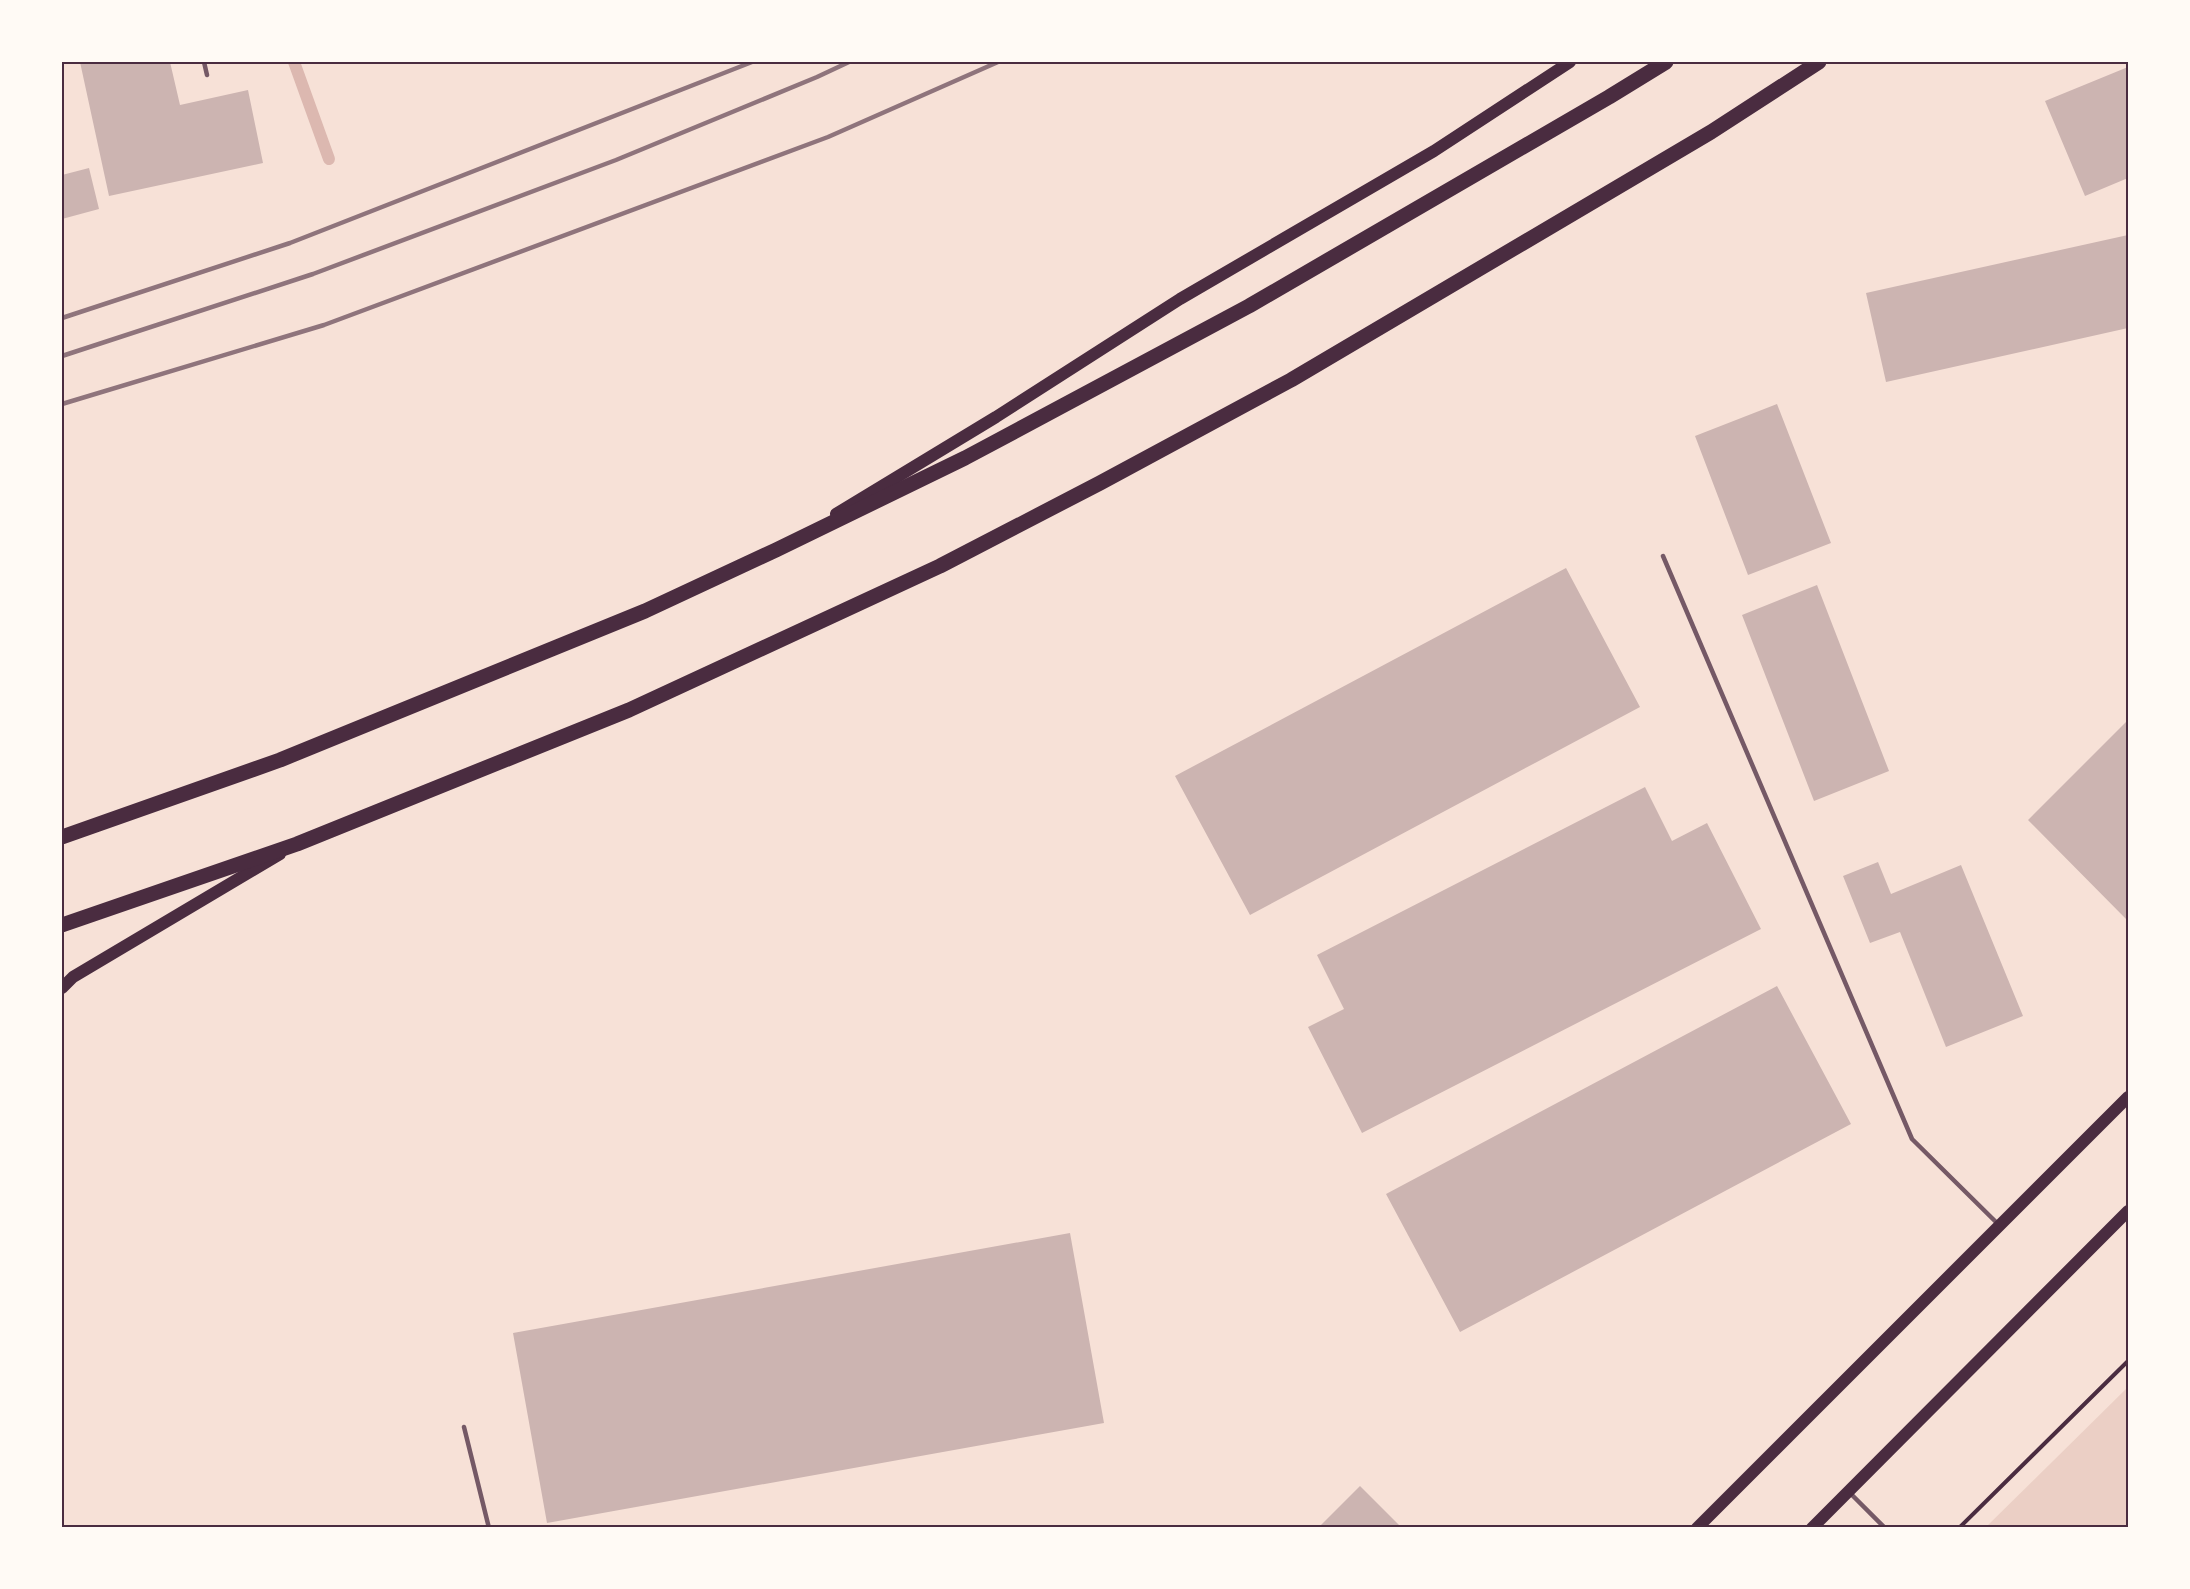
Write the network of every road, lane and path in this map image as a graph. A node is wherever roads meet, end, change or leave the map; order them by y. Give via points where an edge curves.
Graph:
1 (204, 62) edge
2 (1570, 62) edge
3 (1666, 62) edge
4 (1819, 62) edge
5 (207, 75) dead end
6 (776, 550) junction
7 (1663, 556) dead end
8 (62, 837) edge
9 (297, 844) junction
10 (62, 925) edge
11 (62, 988) edge
12 (2128, 1097) edge
13 (2128, 1211) edge
14 (1999, 1226) junction
15 (2128, 1361) edge
16 (464, 1427) dead end
17 (1848, 1491) junction
18 (489, 1527) edge
19 (1697, 1527) edge
20 (1812, 1527) edge
21 (1885, 1527) edge
22 (1959, 1527) edge

1 - 5 lane
2 - 6 main road via 1434,151 1180,299 996,417
3 - 6 main road via 1249,306 965,458
4 - 9 main road via 1711,132 1291,380 1026,522 940,566 628,710
6 - 8 main road via 645,610 280,760
7 - 14 lane via 1912,1139
9 - 10 main road
9 - 11 main road via 73,977
12 - 14 main road
13 - 17 main road
14 - 19 main road
15 - 22 path
16 - 18 lane
17 - 20 main road
17 - 21 lane

